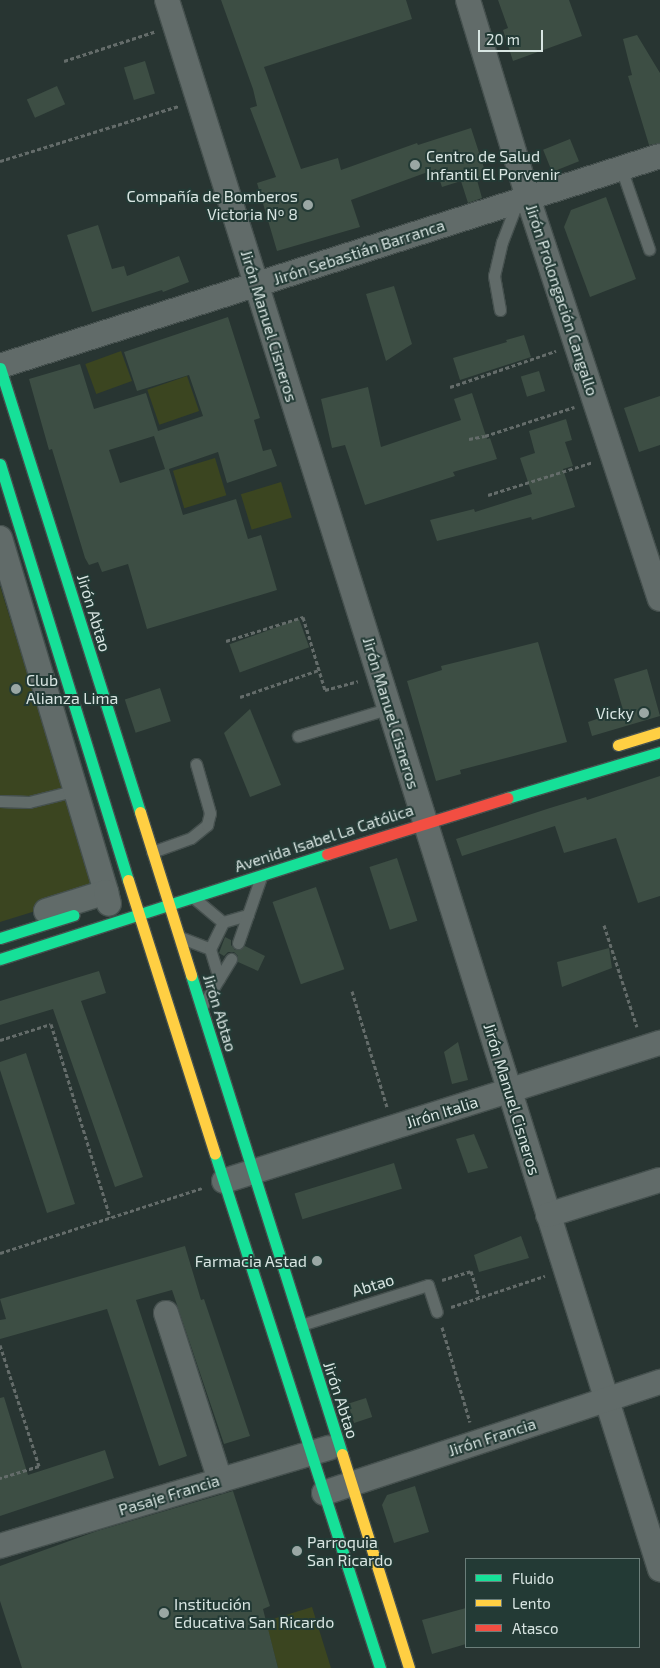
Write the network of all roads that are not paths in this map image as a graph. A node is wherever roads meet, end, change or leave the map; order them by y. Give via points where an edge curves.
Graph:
1 (167, 0) edge
2 (468, 0) edge
3 (660, 156) edge
4 (622, 168) junction
5 (523, 199) junction
6 (649, 249) dead end
7 (256, 284) junction
8 (500, 310) dead end
9 (0, 367) edge
10 (0, 464) edge
11 (0, 538) edge
12 (660, 599) edge
13 (390, 708) junction
14 (660, 732) edge
15 (298, 736) dead end
16 (603, 749) dead end
17 (660, 752) edge
18 (196, 764) dead end
19 (98, 783) junction
20 (76, 790) junction
21 (0, 802) edge
22 (422, 811) junction
23 (152, 852) junction
24 (262, 875) junction
25 (178, 883) dead end
26 (156, 890) junction
27 (193, 897) junction
28 (115, 900) junction
29 (169, 906) junction
30 (82, 913) dead end
31 (139, 915) junction
32 (248, 915) junction
33 (223, 922) junction
34 (0, 926) edge
35 (179, 937) junction
36 (0, 938) edge
37 (238, 943) dead end
38 (210, 949) junction
39 (0, 959) edge
40 (231, 959) dead end
41 (219, 979) junction
42 (201, 1008) junction
43 (652, 1046) edge
44 (510, 1091) junction
45 (253, 1171) junction
46 (660, 1180) edge
47 (224, 1181) junction
48 (548, 1215) junction
49 (437, 1312) road end
50 (166, 1313) dead end
51 (301, 1325) junction
52 (660, 1382) edge
53 (607, 1399) junction
54 (339, 1446) junction
55 (311, 1452) junction
56 (220, 1480) junction
57 (351, 1484) junction
58 (324, 1493) junction
59 (0, 1546) edge
60 (660, 1569) edge
61 (380, 1668) edge
62 (409, 1668) edge

1 - 7 street, Jirón Manuel Cisneros
2 - 5 street, Jirón Prolongación Cangallo
3 - 4 street, Jirón Sebastián Barranca
4 - 5 street, Jirón Sebastián Barranca
4 - 6 lane
5 - 7 street, Jirón Sebastián Barranca
5 - 8 lane via 502,242 494,276
5 - 12 street, Jirón Prolongación Cangallo via 595,400
7 - 9 street, Jirón Sebastián Barranca
7 - 13 street, Jirón Manuel Cisneros
9 - 23 street, Jirón Abtao
10 - 19 street
11 - 20 street
13 - 15 lane
13 - 22 street, Jirón Manuel Cisneros
14 - 16 street
17 - 22 street, Avenida Isabel La Católica
18 - 23 lane via 210,813 207,825 191,838
19 - 20 lane
19 - 28 street
20 - 21 lane via 29,802
20 - 28 street
22 - 24 street, Avenida Isabel La Católica
22 - 44 street, Jirón Manuel Cisneros
23 - 26 street, Jirón Abtao
24 - 27 street, Avenida Isabel La Católica
24 - 32 lane
25 - 26 street
26 - 28 street
26 - 29 street, Jirón Abtao
27 - 29 street, Avenida Isabel La Católica
27 - 33 lane
28 - 31 street
28 - 34 street
29 - 31 street, Avenida Isabel La Católica
29 - 35 street, Jirón Abtao
30 - 36 street
31 - 39 street, Avenida Isabel La Católica
31 - 47 street
32 - 33 lane
32 - 37 lane
33 - 38 lane
35 - 38 lane
35 - 42 street, Jirón Abtao
38 - 41 lane
40 - 41 lane
41 - 42 lane
42 - 45 street, Jirón Abtao
43 - 44 street, Jirón Italia
44 - 45 street, Jirón Italia
44 - 48 street, Jirón Manuel Cisneros
45 - 47 street, Jirón Italia
45 - 51 street, Jirón Abtao
46 - 48 street
47 - 55 street
48 - 53 street, Jirón Manuel Cisneros
49 - 51 lane, Abtao via 428,1285
50 - 56 street
51 - 54 street, Jirón Abtao
52 - 53 street, Jirón Francia
53 - 57 street, Jirón Francia
53 - 60 street, Jirón Manuel Cisneros
54 - 55 street, Pasaje Francia
54 - 57 street, Jirón Abtao
55 - 56 street, Pasaje Francia
55 - 58 street
56 - 59 street, Pasaje Francia
57 - 58 street, Jirón Francia
57 - 62 street, Jirón Abtao
58 - 61 street

